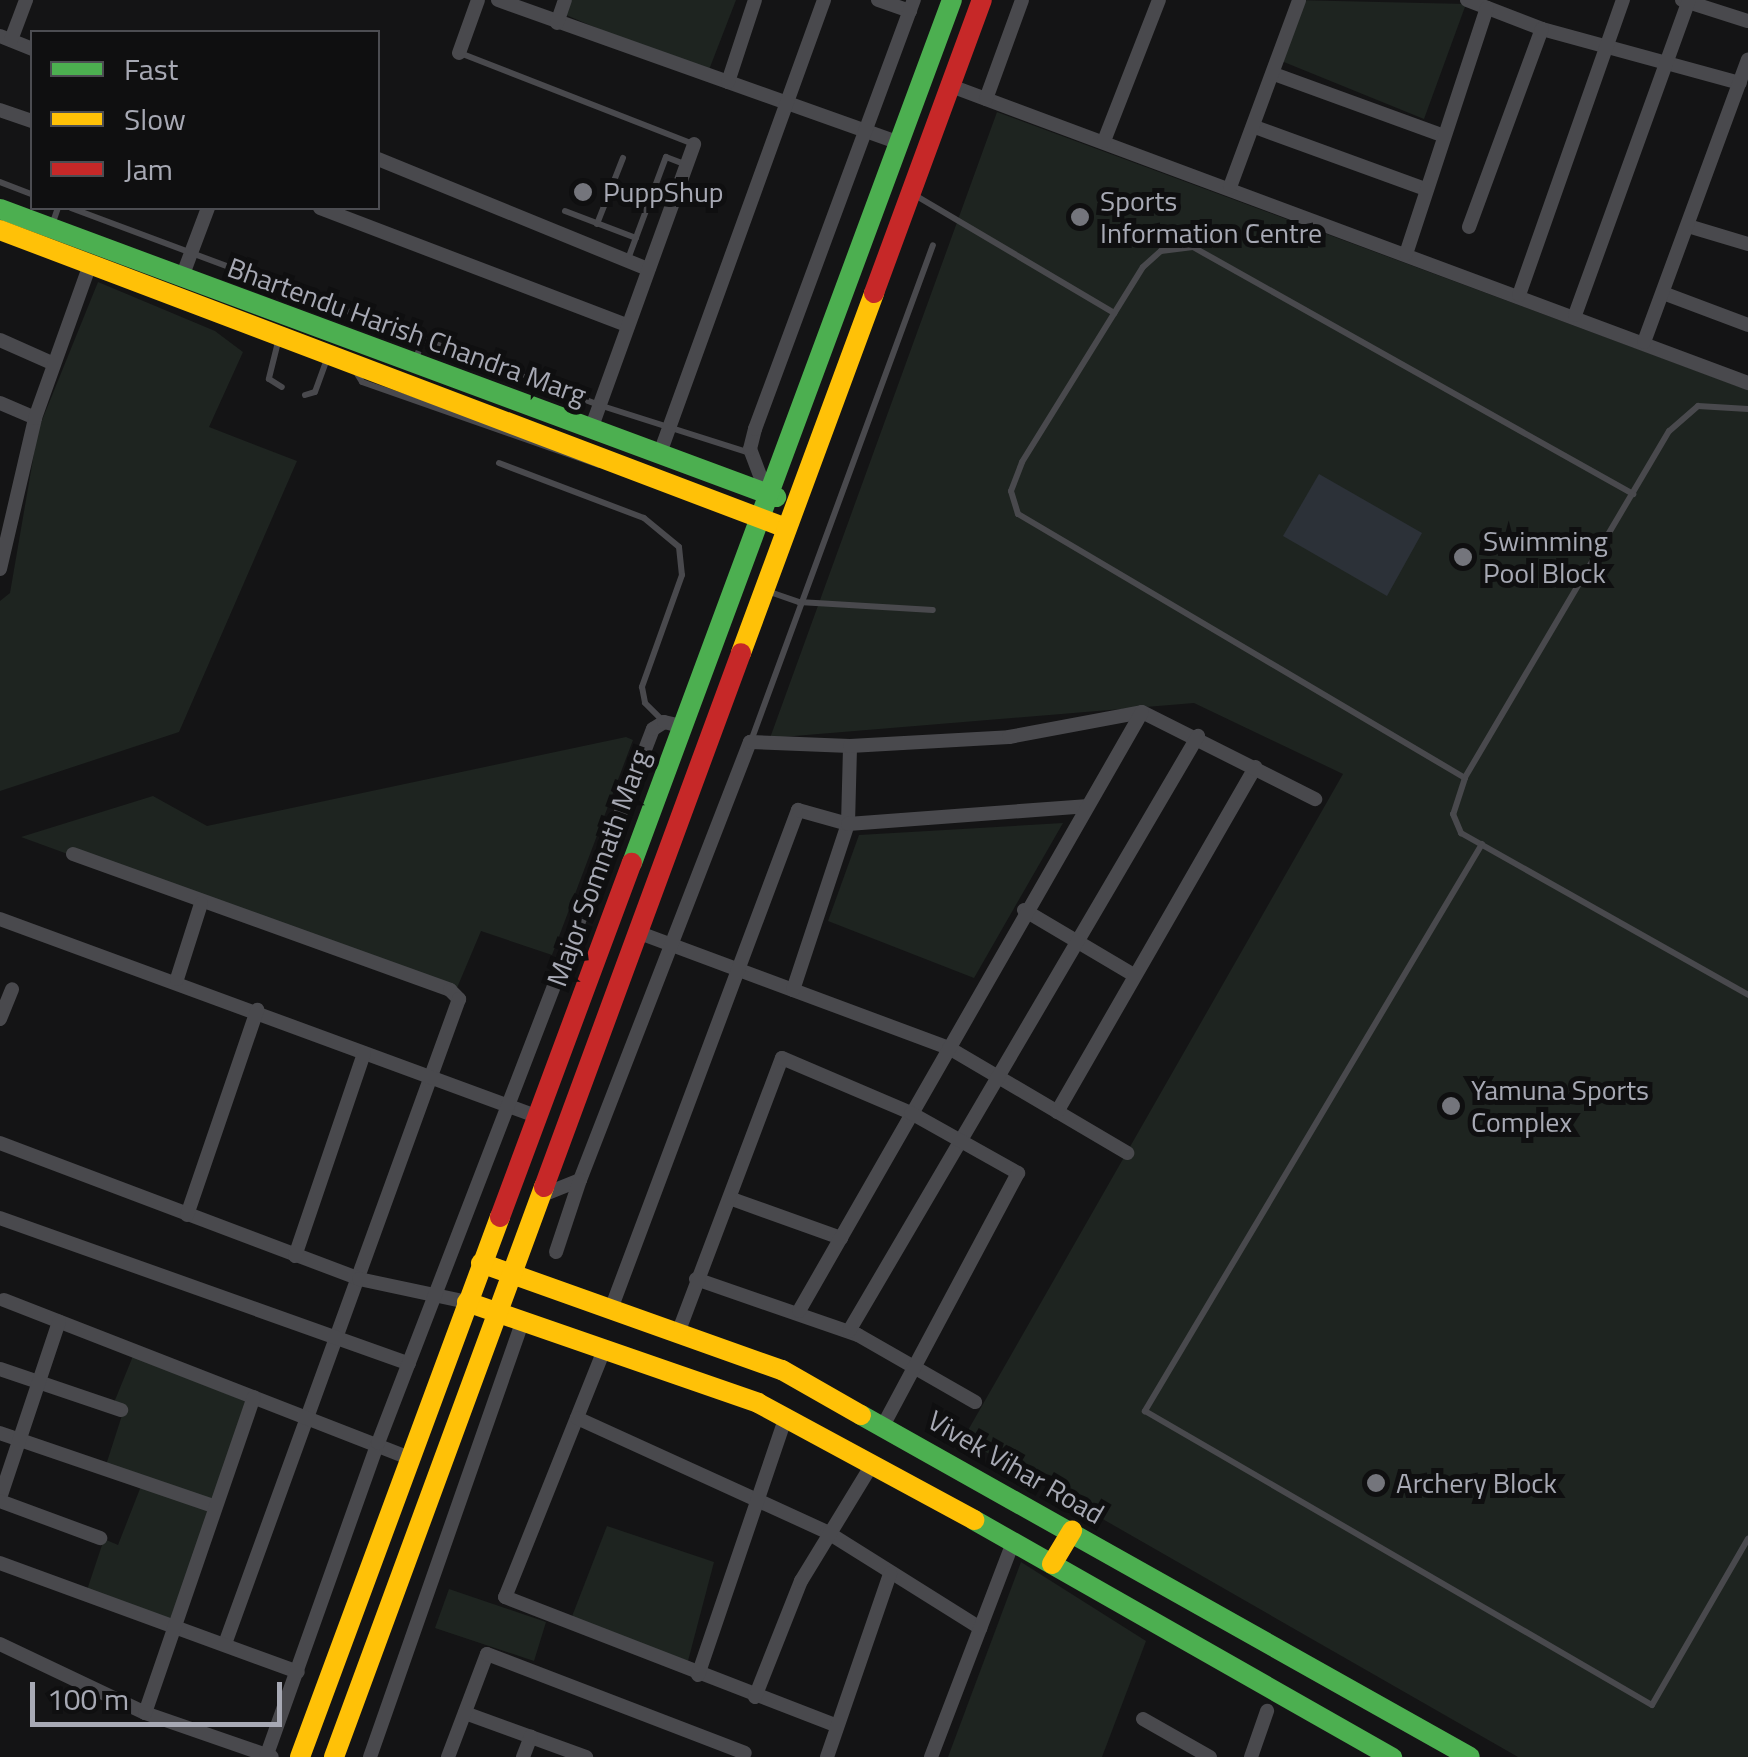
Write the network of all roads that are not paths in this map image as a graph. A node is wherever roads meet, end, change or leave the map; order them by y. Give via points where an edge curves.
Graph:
1 (26, 0) edge
2 (478, 0) edge
3 (498, 0) edge
4 (565, 0) edge
5 (755, 0) edge
6 (824, 0) edge
7 (878, 0) edge
8 (952, 0) edge
9 (982, 0) edge
10 (1022, 0) edge
11 (1159, 0) edge
12 (1299, 0) edge
13 (1467, 0) edge
14 (1623, 0) edge
15 (1685, 1) edge
16 (912, 6) edge
17 (1487, 8) junction
18 (1748, 20) edge
19 (557, 23) junction
20 (1542, 29) junction
21 (6, 38) edge
22 (1608, 45) junction
23 (30, 48) edge
24 (459, 53) joint
25 (1667, 58) junction
26 (1748, 60) edge
27 (1274, 74) junction
28 (728, 82) junction
29 (1740, 83) junction
30 (950, 86) junction
31 (986, 99) junction
32 (788, 101) junction
33 (0, 110) edge
34 (30, 120) edge
35 (1255, 128) junction
36 (865, 130) junction
37 (1442, 134) junction
38 (1104, 140) junction
39 (899, 143) junction
40 (694, 144) joint
41 (623, 158) dead end
42 (380, 160) edge
43 (686, 165) junction
44 (0, 182) edge
45 (884, 184) junction
46 (1230, 187) junction
47 (1423, 188) junction
48 (30, 193) edge
49 (911, 193) junction
50 (0, 209) edge
51 (76, 210) edge
52 (207, 210) edge
53 (325, 210) edge
54 (565, 211) dead end
55 (54, 218) edge
56 (598, 224) junction
57 (1688, 226) junction
58 (1469, 227) dead end
59 (0, 230) edge
60 (636, 238) junction
61 (1748, 244) edge
62 (933, 245) dead end
63 (192, 252) junction
64 (1406, 254) junction
65 (628, 260) junction
66 (90, 264) junction
67 (648, 269) junction
68 (182, 276) junction
69 (1664, 293) junction
70 (1519, 295) junction
71 (1114, 313) junction
72 (1575, 315) junction
73 (626, 325) junction
74 (1748, 325) edge
75 (280, 336) junction
76 (423, 339) junction
77 (0, 340) edge
78 (1644, 342) junction
79 (329, 355) junction
80 (52, 362) junction
81 (414, 363) junction
82 (1748, 382) edge
83 (282, 387) dead end
84 (305, 395) dead end
85 (0, 404) edge
86 (599, 406) junction
87 (1748, 409) edge
88 (35, 418) junction
89 (592, 429) junction
90 (668, 430) junction
91 (752, 452) junction
92 (660, 453) junction
93 (498, 463) dead end
94 (767, 494) junction
95 (1633, 494) junction
96 (794, 504) junction
97 (758, 517) junction
98 (786, 528) junction
99 (4, 531) edge
100 (0, 569) edge
101 (762, 590) junction
102 (799, 602) junction
103 (933, 610) dead end
104 (1142, 712) junction
105 (672, 724) junction
106 (1198, 736) junction
107 (750, 742) junction
108 (850, 746) junction
109 (1255, 767) junction
110 (1465, 778) junction
111 (1315, 799) dead end
112 (1086, 806) junction
113 (848, 824) junction
114 (1482, 844) junction
115 (73, 854) dead end
116 (201, 904) junction
117 (1024, 910) junction
118 (0, 918) edge
119 (637, 932) junction
120 (1076, 942) junction
121 (672, 945) junction
122 (738, 970) junction
123 (1134, 975) junction
124 (178, 979) junction
125 (12, 988) dead end
126 (793, 990) junction
127 (1748, 994) edge
128 (257, 1010) junction
129 (0, 1019) edge
130 (947, 1047) junction
131 (364, 1052) junction
132 (997, 1076) junction
133 (433, 1077) junction
134 (508, 1105) junction
135 (1058, 1112) junction
136 (911, 1113) junction
137 (536, 1116) junction
138 (960, 1138) junction
139 (0, 1143) edge
140 (1127, 1153) dead end
141 (580, 1180) junction
142 (540, 1196) junction
143 (732, 1199) junction
144 (186, 1216) junction
145 (0, 1218) edge
146 (841, 1238) junction
147 (556, 1252) dead end
148 (294, 1256) junction
149 (481, 1263) junction
150 (512, 1274) junction
151 (358, 1279) junction
152 (696, 1279) junction
153 (434, 1299) junction
154 (4, 1300) dead end
155 (466, 1302) junction
156 (611, 1309) junction
157 (799, 1311) junction
158 (498, 1312) junction
159 (523, 1320) junction
160 (59, 1322) junction
161 (849, 1331) junction
162 (678, 1333) junction
163 (334, 1338) junction
164 (604, 1350) junction
165 (409, 1364) junction
166 (914, 1368) junction
167 (0, 1369) edge
168 (40, 1381) junction
169 (254, 1397) junction
170 (975, 1402) dead end
171 (121, 1410) dead end
172 (786, 1416) junction
173 (306, 1417) junction
174 (577, 1418) junction
175 (884, 1424) junction
176 (456, 1425) junction
177 (0, 1433) edge
178 (482, 1434) junction
179 (20, 1440) junction
180 (378, 1443) junction
181 (410, 1458) junction
182 (874, 1463) junction
183 (759, 1498) junction
184 (0, 1500) edge
185 (214, 1506) junction
186 (1072, 1531) junction
187 (827, 1532) junction
188 (100, 1538) dead end
189 (1748, 1539) edge
190 (1013, 1542) junction
191 (0, 1564) edge
192 (1052, 1564) junction
193 (890, 1574) junction
194 (175, 1623) junction
195 (980, 1628) junction
196 (226, 1641) junction
197 (0, 1644) edge
198 (298, 1672) junction
199 (698, 1675) junction
200 (755, 1697) junction
201 (1267, 1711) dead end
202 (145, 1713) junction
203 (465, 1713) junction
204 (1143, 1719) dead end
205 (837, 1726) junction
206 (531, 1736) junction
207 (745, 1753) dead end
208 (269, 1756) edge
209 (300, 1757) edge
210 (334, 1757) edge
211 (370, 1757) edge
212 (448, 1757) edge
213 (523, 1757) edge
214 (586, 1757) edge
215 (827, 1757) edge
216 (931, 1757) edge
217 (1210, 1757) edge
218 (1251, 1757) edge
219 (1392, 1757) edge
220 (1470, 1757) edge

1 - 21 street
2 - 24 street
3 - 19 street
4 - 19 street
5 - 28 street
6 - 32 street
7 - 16 street
8 - 39 main road, Major Somnath Marg
9 - 30 main road
10 - 31 street
11 - 38 street
12 - 27 street
13 - 17 street
14 - 22 street
15 - 18 street
15 - 25 street
16 - 36 street
17 - 20 street
17 - 37 street
19 - 28 street
20 - 22 street
20 - 58 street
21 - 23 street
22 - 25 street
22 - 70 street
24 - 40 lane
25 - 29 street
25 - 72 street
26 - 29 street
27 - 35 street
27 - 37 street
28 - 32 street
29 - 57 street
30 - 31 street
30 - 49 main road
31 - 38 street
32 - 36 street
32 - 90 street
33 - 34 street
35 - 46 street
35 - 47 street
36 - 39 street
36 - 91 street
37 - 47 street
38 - 46 street
39 - 45 main road, Major Somnath Marg
40 - 43 street
41 - 56 lane
42 - 65 street
43 - 60 lane via 666,157
43 - 67 street
44 - 48 lane
45 - 49 main road
45 - 94 main road, Major Somnath Marg
46 - 64 street
47 - 64 street
49 - 71 lane
49 - 96 main road
50 - 55 main road, Bhartendu Harish Chandra Marg
51 - 63 lane
52 - 63 street
53 - 73 street
54 - 56 lane
55 - 68 main road, Bhartendu Harish Chandra Marg
56 - 60 lane
57 - 61 street
57 - 69 street
59 - 66 main road, Bhartendu Harish Chandra Marg
60 - 65 lane
62 - 102 lane
63 - 68 street
63 - 76 lane
64 - 70 street
65 - 67 street
66 - 75 main road, Bhartendu Harish Chandra Marg
66 - 80 street
67 - 73 street
68 - 81 main road, Bhartendu Harish Chandra Marg
69 - 74 street
69 - 78 street
70 - 72 street
71 - 95 lane via 1161,251 1193,246 1212,252
71 - 110 lane via 1022,462 1012,491 1018,514
72 - 78 street
73 - 86 street
75 - 79 main road, Bhartendu Harish Chandra Marg
75 - 83 lane via 270,379
76 - 81 lane
76 - 86 lane
77 - 80 street
78 - 82 street
79 - 84 lane via 314,392
79 - 97 main road, Bhartendu Harish Chandra Marg
80 - 88 street
81 - 89 main road, Bhartendu Harish Chandra Marg
85 - 88 street
86 - 89 street
86 - 90 lane
87 - 95 lane via 1715,402 1684,414
88 - 99 street
89 - 92 main road, Bhartendu Harish Chandra Marg
90 - 91 lane via 740,455
90 - 92 street
91 - 94 street
92 - 94 main road, Bhartendu Harish Chandra Marg
93 - 105 lane via 644,518 679,546 682,576 642,687 645,703
94 - 96 main road, Bhartendu Harish Chandra Marg
94 - 97 main road, Major Somnath Marg
95 - 110 lane
96 - 98 main road
97 - 98 main road, Bhartendu Harish Chandra Marg
97 - 105 main road, Major Somnath Marg
98 - 101 main road
99 - 100 street
101 - 102 lane
101 - 119 main road
102 - 103 lane
102 - 107 lane
104 - 106 street
104 - 108 street via 1008,737
104 - 112 street
105 - 134 street via 654,729
105 - 137 main road, Major Somnath Marg
106 - 109 street
106 - 120 street
107 - 108 street
107 - 121 street
108 - 113 street
109 - 111 street
109 - 123 street
110 - 114 lane via 1454,824
112 - 113 street
112 - 117 street
113 - 122 street via 798,810
113 - 126 street
114 - 127 lane
114 - 189 lane via 1144,1411 1652,1705
115 - 116 street
116 - 124 street
116 - 133 street via 456,994 458,1008
117 - 120 street
117 - 130 street
118 - 124 street
119 - 121 street
119 - 142 main road
120 - 123 street
120 - 132 street
121 - 122 street
121 - 141 street
122 - 126 street
122 - 156 street
123 - 135 street
124 - 128 street
125 - 129 street
126 - 130 street
128 - 131 street
128 - 144 street
130 - 132 street
130 - 136 street
131 - 133 street
131 - 148 street
132 - 135 street
132 - 138 street
133 - 134 street
133 - 151 street
134 - 137 street
134 - 153 street
135 - 140 street
136 - 138 street
136 - 143 street via 782,1058
136 - 146 street
137 - 149 main road, Major Somnath Marg
138 - 161 street
138 - 166 street via 1018,1173
139 - 144 street
141 - 142 street
141 - 147 street
142 - 150 main road
143 - 146 street
143 - 152 street
144 - 148 street
145 - 163 street
146 - 157 street
148 - 151 street
149 - 150 main road, Vivek Vihar Road
149 - 155 main road, Major Somnath Marg
150 - 156 main road, Vivek Vihar Road
150 - 158 main road
151 - 153 street
151 - 163 street
152 - 157 street
152 - 162 street
153 - 155 street
153 - 165 street
154 - 160 street
155 - 158 main road
155 - 181 main road, Major Somnath Marg
156 - 162 main road, Vivek Vihar Road
157 - 161 street
158 - 159 main road
158 - 176 main road
159 - 164 main road
159 - 178 street
160 - 168 street
160 - 169 street
161 - 166 street
162 - 175 main road, Vivek Vihar Road via 782,1370
163 - 165 street
163 - 173 street
164 - 172 main road
164 - 174 street
165 - 180 street
166 - 170 street
166 - 175 street
167 - 168 street
168 - 171 street
168 - 179 street
169 - 173 street
169 - 185 street
172 - 182 main road
172 - 183 street
173 - 180 street
173 - 196 street
174 - 183 street
174 - 199 street via 505,1597
175 - 186 main road, Vivek Vihar Road
176 - 178 street
176 - 210 main road
177 - 179 street
178 - 211 street
179 - 184 street
179 - 185 street
180 - 181 street
180 - 198 street
181 - 209 main road, Major Somnath Marg
182 - 187 street
182 - 190 main road
183 - 187 street
183 - 199 street
184 - 188 street
185 - 194 street
186 - 192 main road
186 - 220 main road, Vivek Vihar Road
187 - 193 street
187 - 200 street
190 - 192 main road
190 - 195 street
191 - 194 street
192 - 219 main road
193 - 195 street
193 - 205 street
194 - 196 street
194 - 202 street
195 - 216 street
196 - 198 street
197 - 202 street
198 - 208 street
199 - 200 street
200 - 205 street
201 - 218 street
202 - 208 street
203 - 206 street
203 - 207 street via 487,1654
203 - 212 street
204 - 217 street
205 - 215 street
206 - 213 street
206 - 214 street

